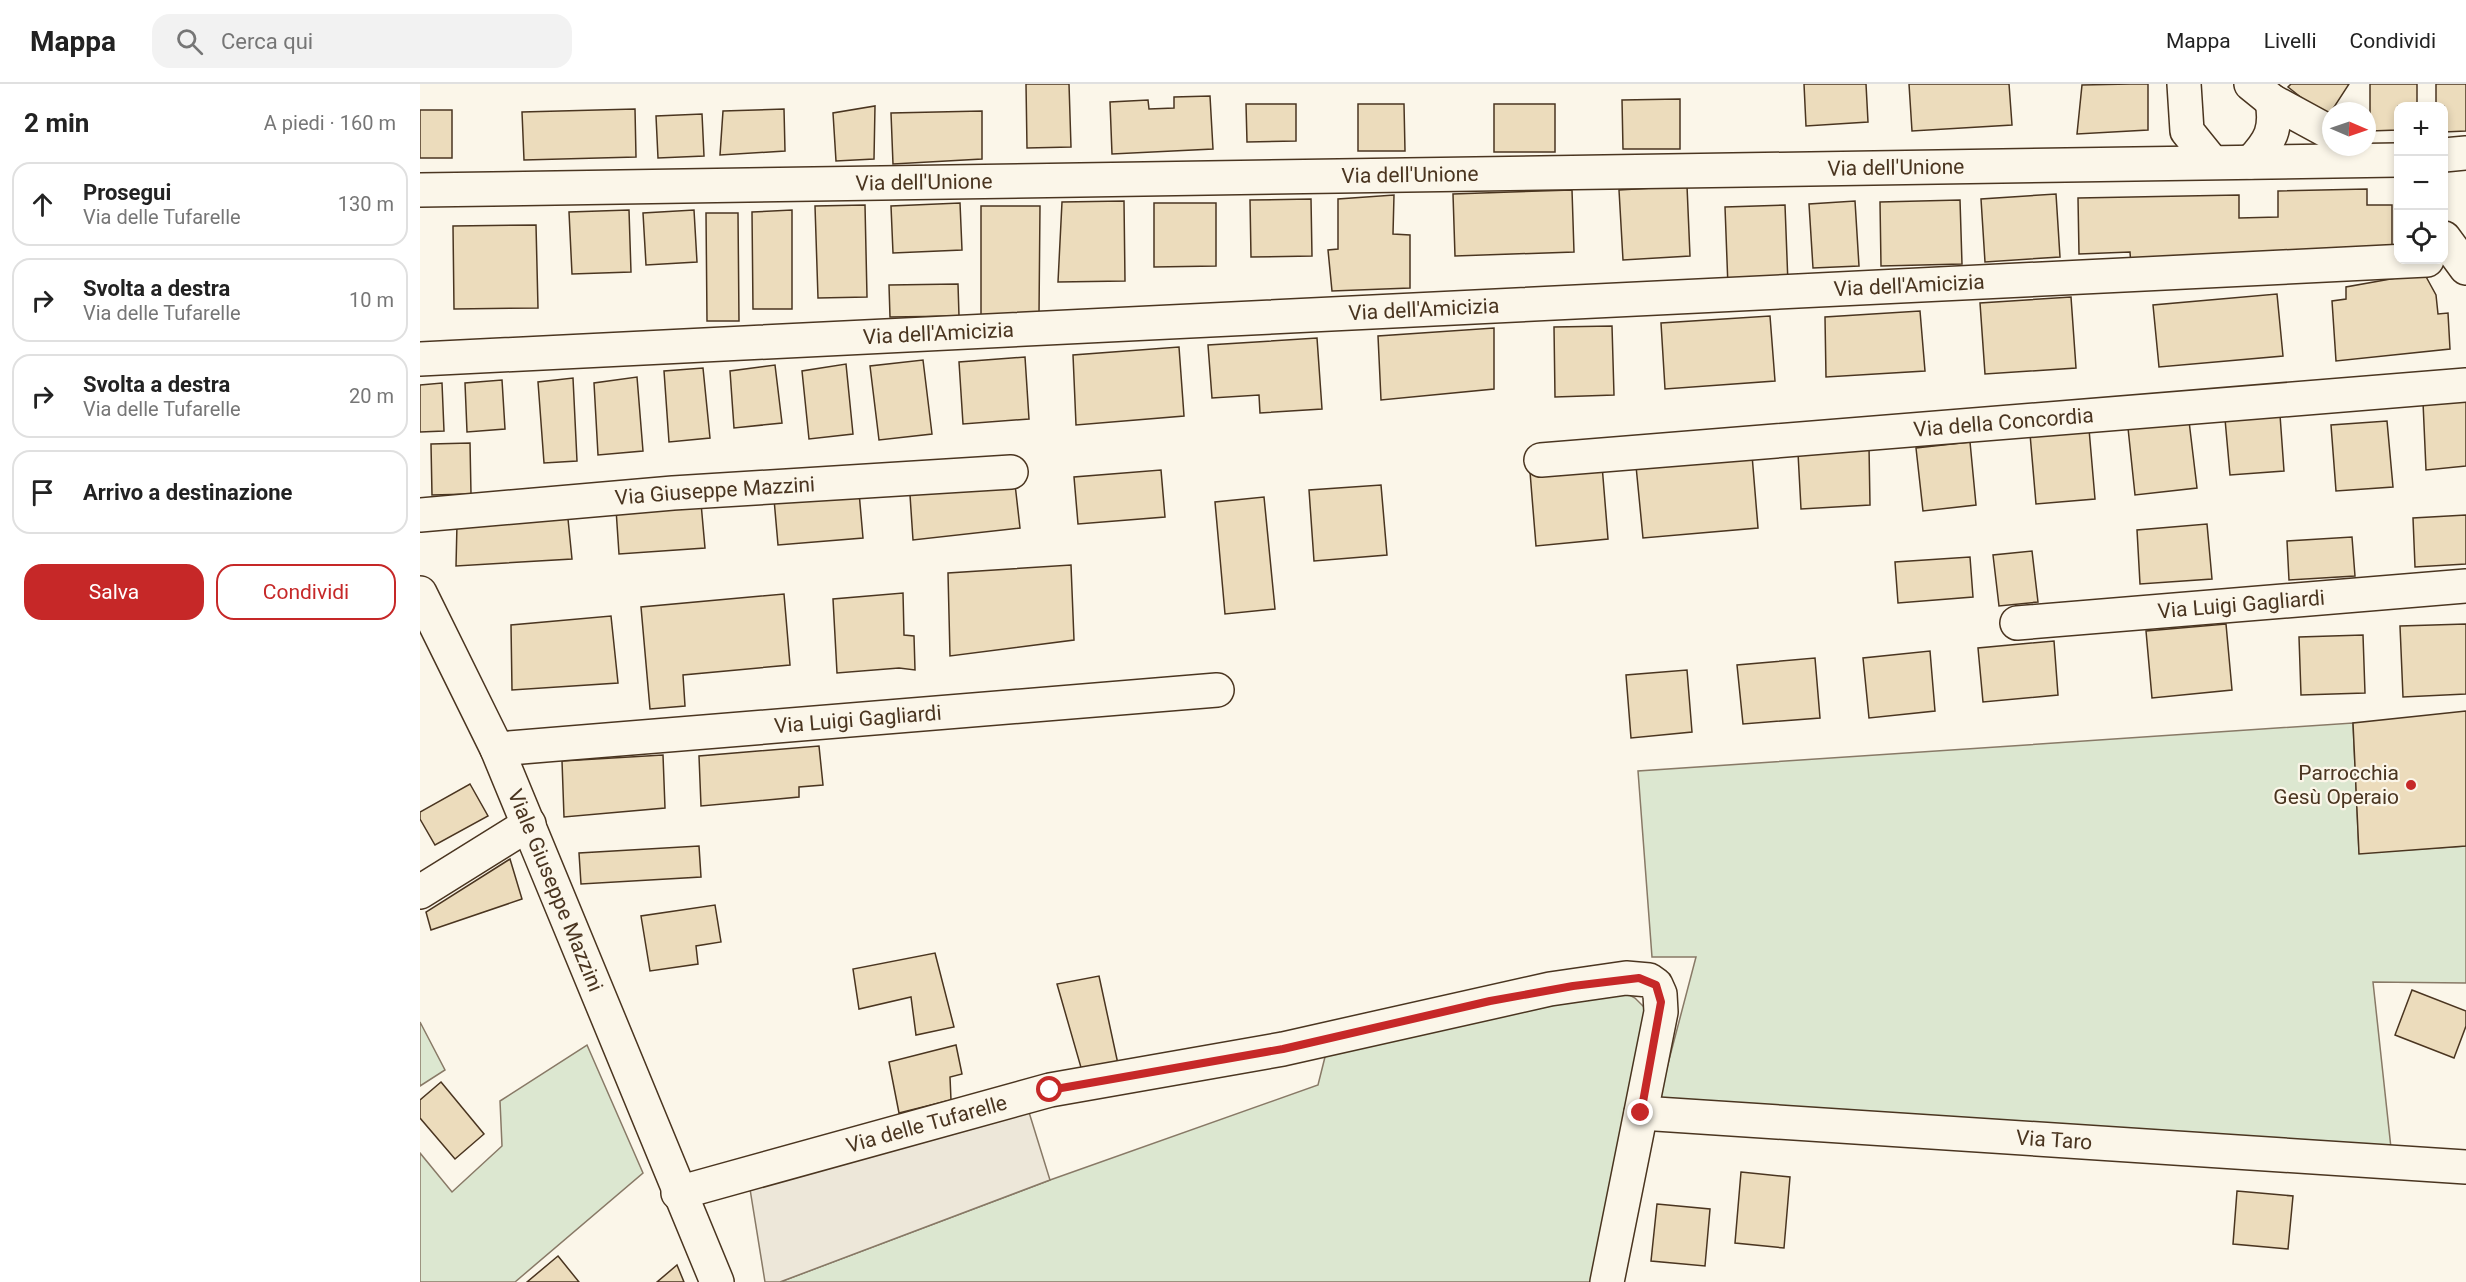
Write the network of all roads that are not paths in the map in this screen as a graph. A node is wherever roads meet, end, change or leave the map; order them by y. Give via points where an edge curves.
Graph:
1 (2184, 84) edge
2 (2262, 92) edge
3 (2322, 128) edge
4 (2466, 153) edge
5 (2448, 155) edge
6 (2212, 162) junction
7 (2251, 162) junction
8 (2384, 163) edge
9 (420, 190) edge
10 (2394, 262) edge
11 (420, 359) edge
12 (2466, 385) edge
13 (1541, 460) dead end
14 (1011, 472) dead end
15 (420, 515) edge
16 (2466, 586) edge
17 (420, 592) edge
18 (2017, 623) dead end
19 (1217, 690) dead end
20 (497, 749) junction
21 (529, 824) junction
22 (420, 892) edge
23 (1641, 1113) junction
24 (2466, 1167) edge
25 (678, 1193) junction
26 (717, 1282) edge
27 (1607, 1282) edge

1 - 6 street via 2187,131
2 - 3 street
2 - 7 street via 2276,118 2268,144
4 - 5 street
6 - 7 street, Via dell'Unione
6 - 9 street, Via dell'Unione
7 - 8 street, Via dell'Unione
10 - 11 street, Via dell'Amicizia
12 - 13 street, Via della Concordia
14 - 15 street, Via Giuseppe Mazzini via 673,493
16 - 18 street, Via Luigi Gagliardi
17 - 20 street, Viale Giuseppe Mazzini
19 - 20 street, Via Luigi Gagliardi
20 - 21 street, Viale Giuseppe Mazzini
21 - 22 street
21 - 25 street, Viale Giuseppe Mazzini
23 - 24 street, Via Taro
23 - 25 street, Via delle Tufarelle via 1661,1012 1660,994 1649,980 1626,978 1517,996 1293,1047 1050,1090
23 - 27 street, Via delle Tufarelle
25 - 26 street, Viale Giuseppe Mazzini

